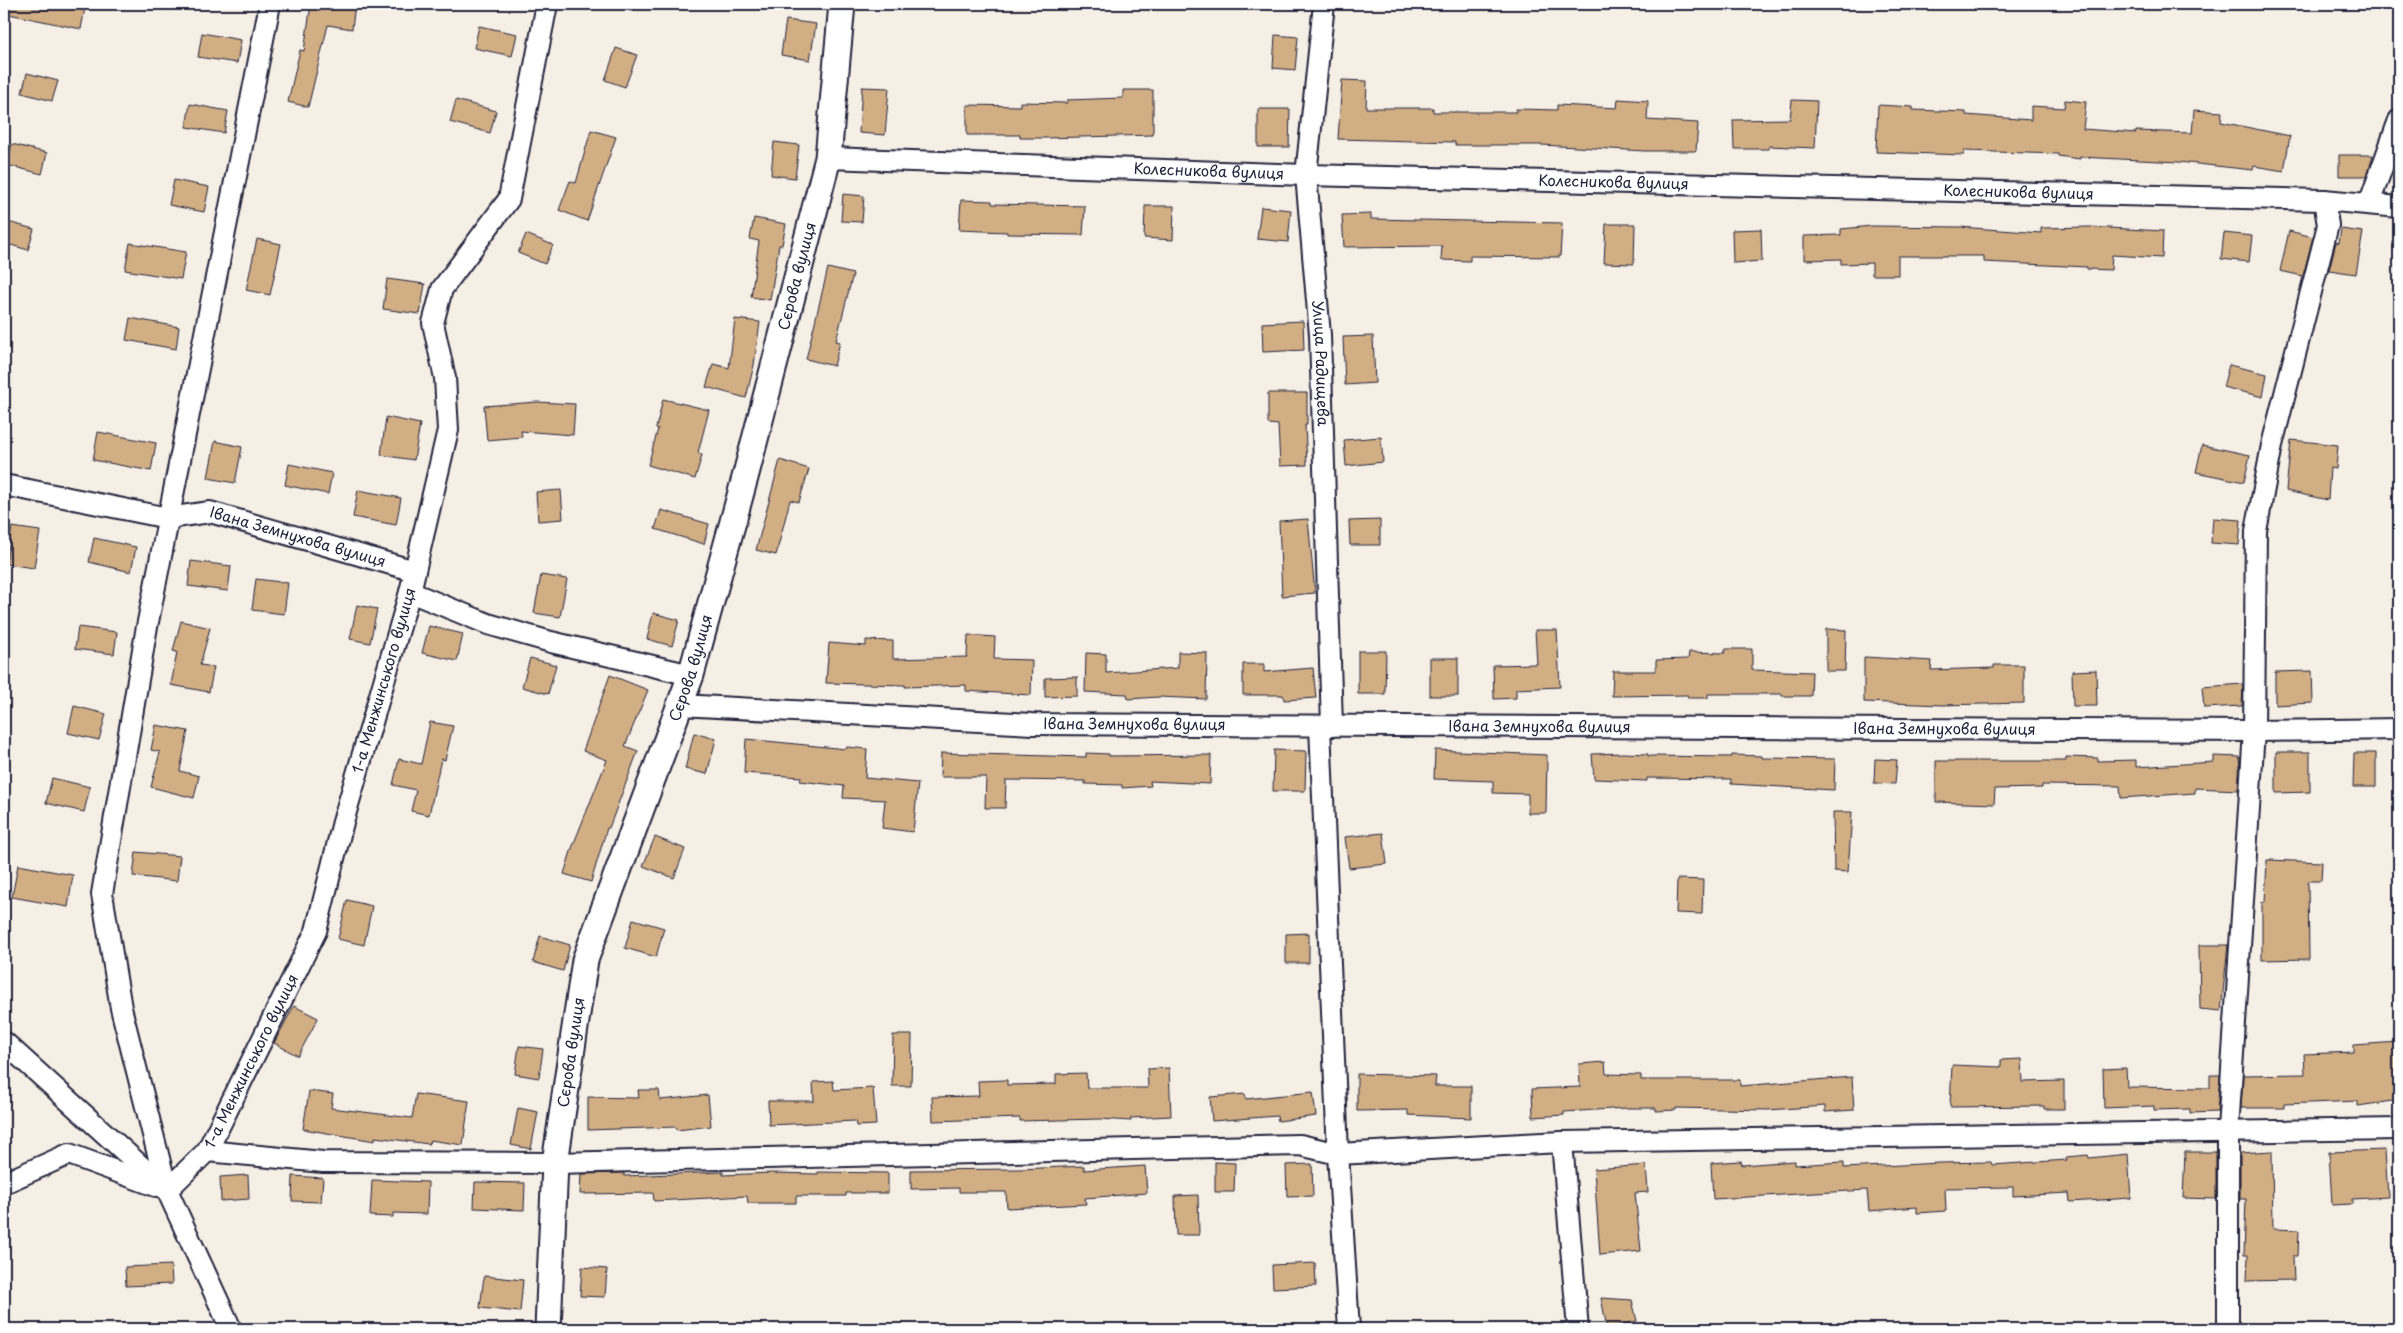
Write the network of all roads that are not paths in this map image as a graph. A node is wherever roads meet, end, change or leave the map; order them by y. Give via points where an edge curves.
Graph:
1 (270, 4) edge
2 (547, 4) edge
3 (842, 4) edge
4 (1324, 4) edge
5 (2399, 120) edge
6 (828, 158) junction
7 (1306, 175) junction
8 (2324, 200) junction
9 (2368, 204) junction
10 (2399, 207) edge
11 (4, 486) edge
12 (168, 518) junction
13 (415, 571) junction
14 (410, 592) junction
15 (691, 675) junction
16 (680, 705) junction
17 (1326, 726) junction
18 (2399, 728) edge
19 (2254, 730) junction
20 (4, 1042) edge
21 (2399, 1129) edge
22 (2228, 1130) junction
23 (1562, 1142) junction
24 (207, 1151) junction
25 (1338, 1154) junction
26 (555, 1163) junction
27 (4, 1183) edge
28 (167, 1190) junction
29 (231, 1329) edge
30 (548, 1329) edge
31 (1349, 1329) edge
32 (1578, 1329) edge
33 (2228, 1329) edge

1 - 12 street
2 - 13 street, 1-а Менжинського вулиця via 509,199 442,289 433,323 445,378 448,430
3 - 6 street, Сєрова вулиця
4 - 7 street, Улица Радищева
5 - 9 street
6 - 7 street, Колесникова вулиця
6 - 15 street, Сєрова вулиця
7 - 8 street, Колесникова вулиця
7 - 17 street, Улица Радищева via 1320,335
8 - 9 street, Колесникова вулиця
8 - 19 street via 2328,225 2272,445 2256,530
9 - 10 street, Колесникова вулиця
11 - 12 street, Івана Земнухова вулиця
12 - 13 street, Івана Земнухова вулиця via 210,512
12 - 28 street via 102,894 121,1008
13 - 14 street, 1-а Менжинського вулиця
14 - 15 street via 488,624
14 - 24 street, 1-а Менжинського вулиця via 343,822 316,930
15 - 16 street, Сєрова вулиця
16 - 17 street, Івана Земнухова вулиця via 1032,724
16 - 26 street, Сєрова вулиця via 585,960
17 - 19 street, Івана Земнухова вулиця
17 - 25 street, Улица Радищева
18 - 19 street, Івана Земнухова вулиця
19 - 22 street
20 - 28 street
21 - 22 street
22 - 23 street
22 - 33 street
23 - 25 street
23 - 32 street
24 - 26 street via 323,1162
24 - 28 street, 1-а Менжинського вулиця
25 - 26 street via 1300,1145
25 - 31 street, Улица Радищева
26 - 30 street, Сєрова вулиця
27 - 28 street via 69,1154
28 - 29 street

